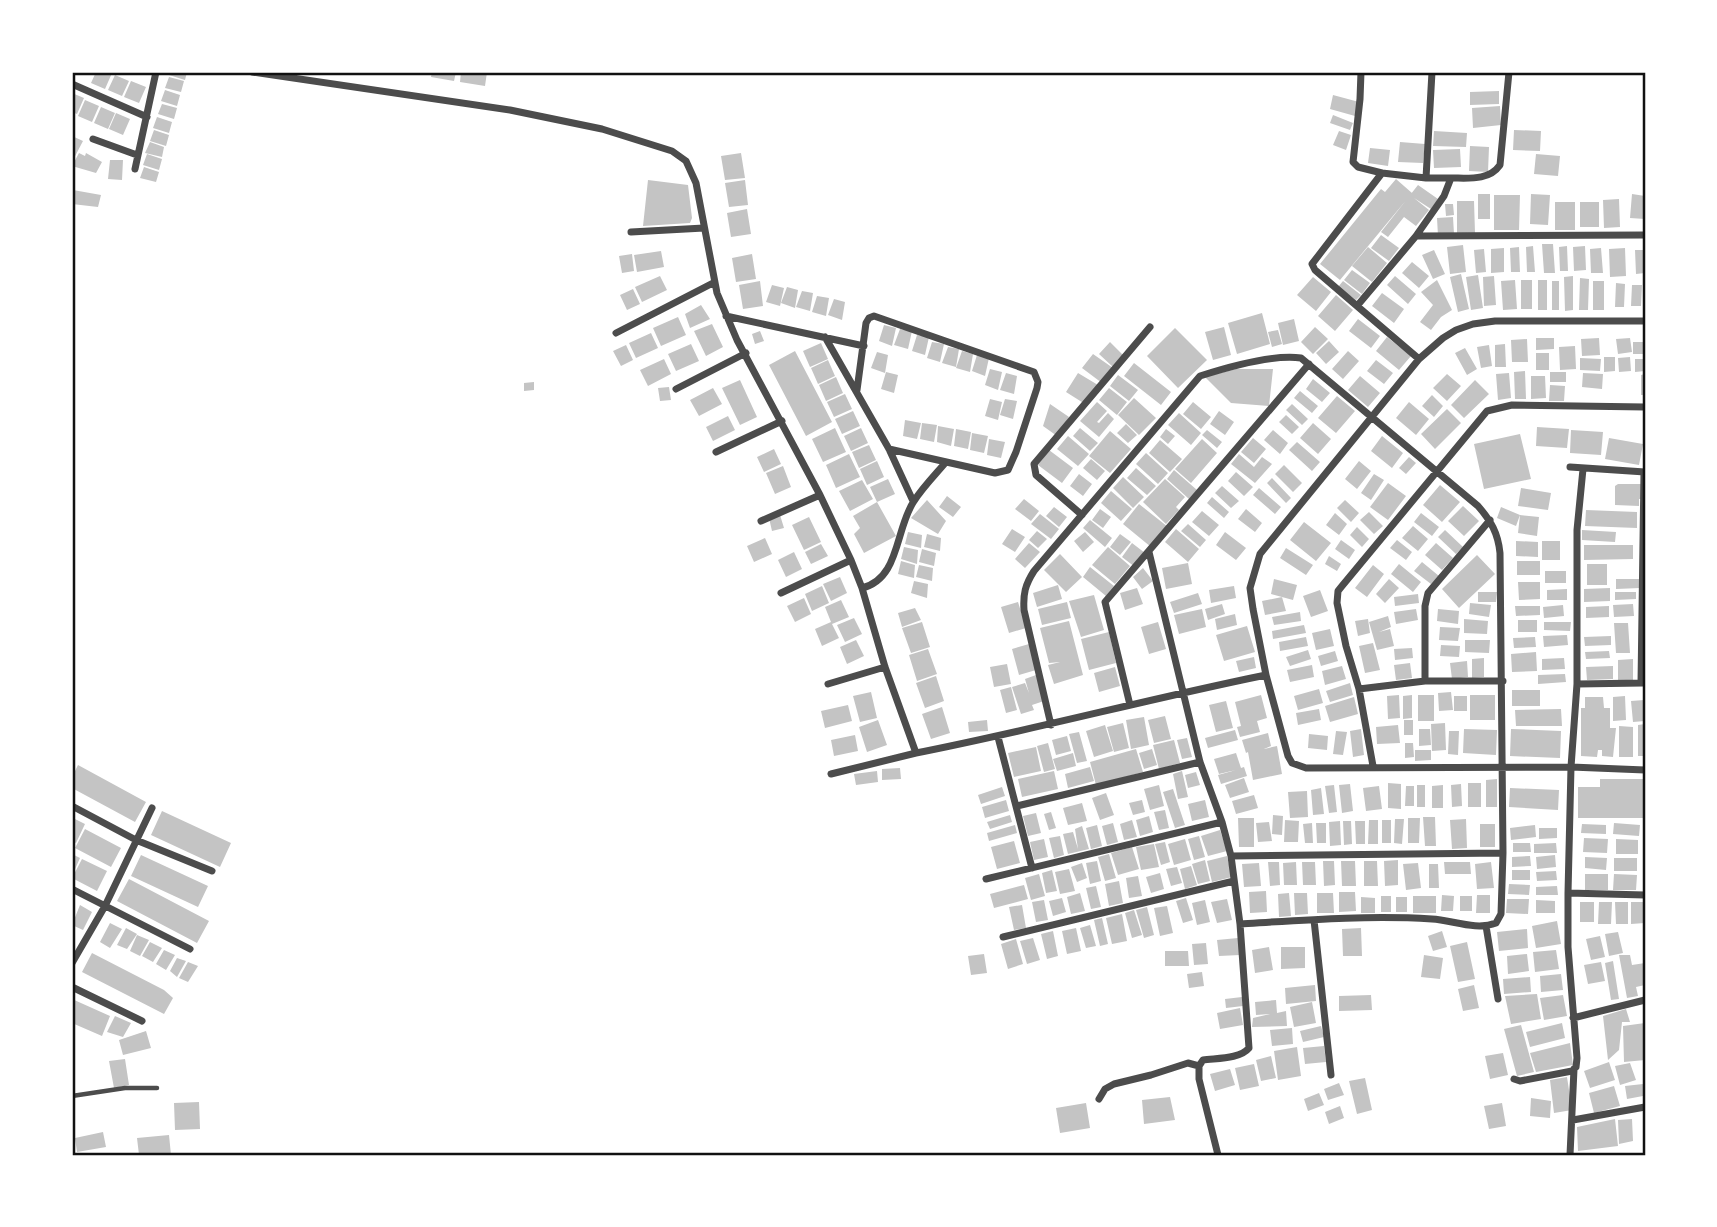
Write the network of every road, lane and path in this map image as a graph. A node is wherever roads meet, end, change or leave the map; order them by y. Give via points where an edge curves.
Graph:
1 (156, 72) edge
2 (252, 72) edge
3 (1361, 72) edge
4 (1432, 72) edge
5 (1509, 72) edge
6 (290, 74) edge
7 (72, 84) edge
8 (147, 117) junction
9 (93, 139) dead end
10 (137, 155) junction
11 (135, 169) dead end
12 (1382, 173) junction
13 (1426, 178) junction
14 (1451, 178) junction
15 (704, 228) junction
16 (631, 232) dead end
17 (1645, 235) edge
18 (1416, 236) junction
19 (713, 283) junction
20 (1357, 306) junction
21 (726, 316) junction
22 (1645, 321) edge
23 (1150, 327) dead end
24 (616, 333) dead end
25 (825, 337) junction
26 (864, 346) junction
27 (746, 353) junction
28 (1419, 359) junction
29 (1309, 363) junction
30 (676, 389) dead end
31 (857, 390) junction
32 (1645, 407) edge
33 (1371, 416) junction
34 (782, 421) junction
35 (889, 449) junction
36 (716, 452) dead end
37 (946, 462) junction
38 (1570, 467) dead end
39 (1583, 469) junction
40 (1435, 472) junction
41 (1645, 472) edge
42 (821, 495) junction
43 (913, 501) junction
44 (1082, 515) junction
45 (1490, 520) junction
46 (761, 521) dead end
47 (1149, 552) junction
48 (851, 560) junction
49 (862, 588) junction
50 (781, 593) dead end
51 (885, 667) junction
52 (1266, 675) junction
53 (1425, 681) junction
54 (1503, 681) junction
55 (1643, 683) edge
56 (828, 684) dead end
57 (1577, 684) junction
58 (1359, 689) junction
59 (1183, 692) junction
60 (1130, 705) junction
61 (1051, 725) junction
62 (998, 737) junction
63 (916, 753) junction
64 (1200, 762) junction
65 (1373, 766) junction
66 (1571, 767) junction
67 (1502, 768) junction
68 (1645, 770) edge
69 (831, 774) dead end
70 (72, 806) edge
71 (1017, 806) junction
72 (152, 808) dead end
73 (1222, 822) junction
74 (136, 840) junction
75 (1503, 853) junction
76 (1231, 856) junction
77 (1032, 868) junction
78 (212, 871) dead end
79 (986, 879) dead end
80 (1234, 881) junction
81 (72, 889) edge
82 (1568, 892) junction
83 (1645, 895) edge
84 (104, 906) junction
85 (1314, 920) junction
86 (1240, 924) junction
87 (1486, 926) junction
88 (1003, 937) dead end
89 (190, 948) dead end
90 (72, 963) edge
91 (72, 987) edge
92 (1498, 999) dead end
93 (1645, 1000) edge
94 (1573, 1018) junction
95 (142, 1021) dead end
96 (1199, 1066) junction
97 (1574, 1069) junction
98 (1331, 1075) dead end
99 (1517, 1080) dead end
100 (158, 1087) dead end
101 (72, 1096) edge
102 (1099, 1099) dead end
103 (1645, 1107) edge
104 (1573, 1121) junction
105 (1218, 1155) edge
106 (1570, 1155) edge

1 - 8 street
2 - 6 street
3 - 12 street via 1353,162
4 - 13 street
5 - 14 street via 1500,165 1489,175
6 - 15 street via 510,110 602,129 672,151 686,161 696,183
7 - 8 street
8 - 10 street
9 - 10 street
10 - 11 street
12 - 13 street
12 - 20 street via 1312,264
13 - 14 street
14 - 18 street
15 - 16 street
15 - 19 street
17 - 18 street
18 - 20 street
19 - 21 street
19 - 24 street
20 - 28 street
21 - 25 street
21 - 27 street
22 - 28 street via 1472,324 1443,338
23 - 44 street via 1034,464 1035,475
25 - 26 street
25 - 31 street
26 - 31 street
26 - 37 street via 866,323 874,316 1034,372 1037,388 1011,467 995,472
27 - 30 street
27 - 34 street
28 - 33 street
29 - 33 street
29 - 44 street via 1287,357 1200,376
29 - 47 street
31 - 35 street
32 - 40 street via 1512,405 1492,409
33 - 40 street
33 - 52 street via 1260,554 1250,588
34 - 36 street
34 - 42 street
35 - 37 street
35 - 43 street
37 - 43 street
38 - 39 street
39 - 41 street
39 - 57 street via 1577,530
40 - 45 street
40 - 58 street via 1338,591 1346,646
41 - 55 street
42 - 46 street
42 - 48 street
43 - 49 street via 888,570 877,583
44 - 61 street via 1034,571 1023,594
45 - 53 street via 1426,597
45 - 54 street via 1499,540
47 - 59 street
47 - 60 street via 1104,604
48 - 49 street
48 - 50 street
49 - 51 street
51 - 56 street
51 - 63 street
52 - 59 street
52 - 65 street via 1292,763 1306,768
53 - 54 street
53 - 58 street
54 - 67 street
55 - 57 street
57 - 66 street
58 - 65 street
59 - 60 street
59 - 64 street
60 - 61 street
61 - 62 street
62 - 63 street
62 - 71 street
63 - 69 street
64 - 71 street
64 - 73 street
65 - 67 street
66 - 67 street
66 - 68 street
66 - 82 street
67 - 75 street
70 - 74 street
71 - 77 street
72 - 74 street
73 - 76 street
73 - 77 street
74 - 78 street
74 - 84 street
75 - 76 street
75 - 87 street via 1501,914 1496,923
76 - 80 street
77 - 79 street
80 - 86 street
80 - 88 street
81 - 84 street
82 - 83 street
82 - 94 street
84 - 89 street
84 - 90 street
85 - 86 street
85 - 87 street via 1433,919
85 - 98 street
86 - 96 street via 1249,1048 1239,1055 1203,1060
87 - 92 street
91 - 95 street
93 - 94 street
94 - 97 street via 1578,1053
96 - 102 street via 1188,1063 1114,1084
96 - 105 street
97 - 99 street
97 - 104 street
100 - 101 lane
103 - 104 street
104 - 106 street

